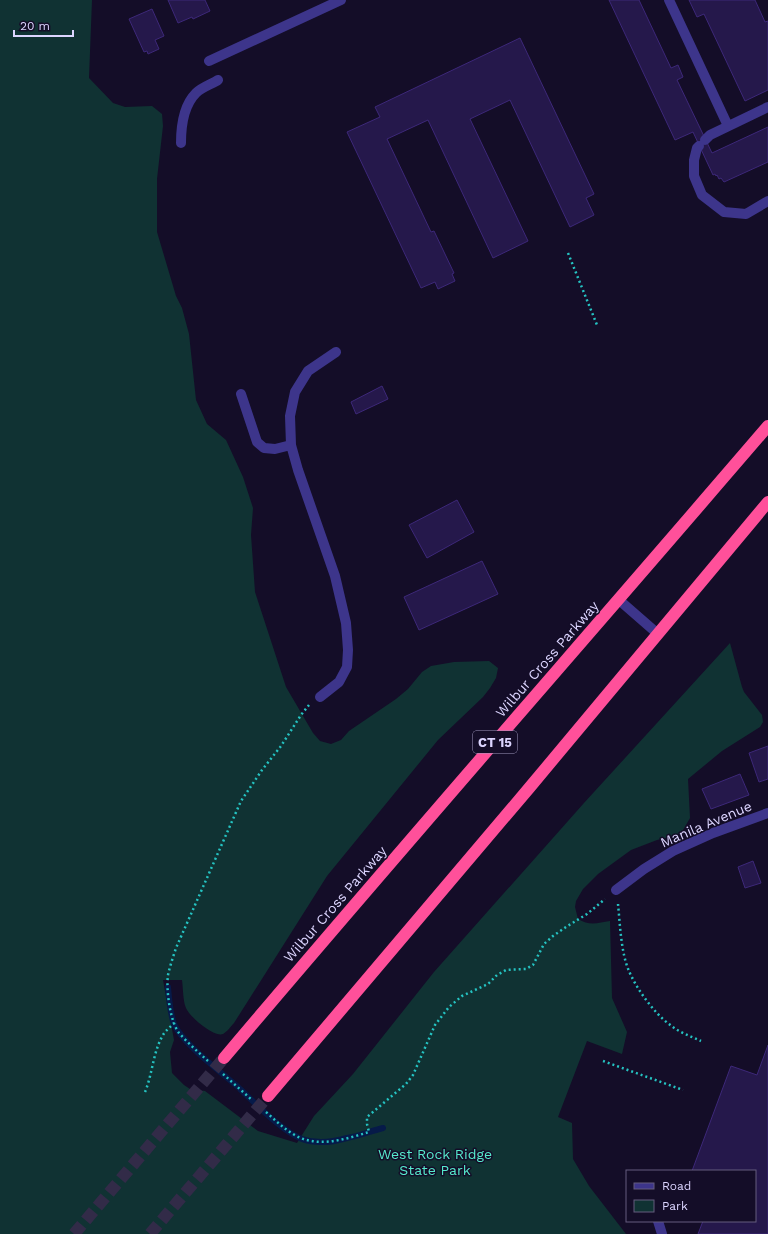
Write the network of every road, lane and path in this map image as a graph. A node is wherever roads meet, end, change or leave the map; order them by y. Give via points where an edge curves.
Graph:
1 (341, 0) edge
2 (669, 0) edge
3 (209, 61) dead end
4 (218, 80) dead end
5 (768, 107) edge
6 (728, 126) junction
7 (181, 143) dead end
8 (768, 201) edge
9 (568, 253) dead end
10 (597, 325) dead end
11 (336, 352) dead end
12 (240, 394) dead end
13 (768, 426) edge
14 (291, 445) junction
15 (768, 502) edge
16 (619, 600) junction
17 (658, 634) junction
18 (320, 697) joint
19 (768, 813) edge
20 (616, 890) junction
21 (174, 1022) junction
22 (701, 1041) dead end
23 (224, 1058) tunnel mouth
24 (603, 1061) dead end
25 (211, 1063) dead end
26 (222, 1073) dead end
27 (683, 1090) dead end
28 (145, 1092) dead end
29 (268, 1096) tunnel mouth
30 (256, 1104) dead end
31 (262, 1108) dead end
32 (658, 1222) edge
33 (662, 1234) edge

1 - 3 street
2 - 6 street
4 - 7 street via 196,92 187,107
5 - 6 street
6 - 8 street via 710,135 697,148 694,176 702,195 724,212 739,214 746,214
9 - 10 path
11 - 14 street via 308,371 295,392 290,416
12 - 14 street via 257,442 264,448 275,449
13 - 16 highway, Wilbur Cross Parkway / CT 15
14 - 18 street via 335,576 346,623 347,667 339,682
15 - 17 highway
16 - 17 street
16 - 23 highway, Wilbur Cross Parkway / CT 15 via 410,839
17 - 29 highway
18 - 21 path via 308,705 241,802 176,948 168,976
19 - 20 street, Manila Avenue via 673,851
20 - 22 path via 622,946 628,970 661,1018
20 - 31 path via 587,914 553,936 544,944 533,964 526,969 506,970 488,984 462,996 449,1007 435,1026 413,1075 367,1117 369,1132 334,1141 309,1141 284,1128
21 - 25 path via 178,1032
21 - 28 path via 160,1042
24 - 27 path
26 - 30 path
32 - 33 street

